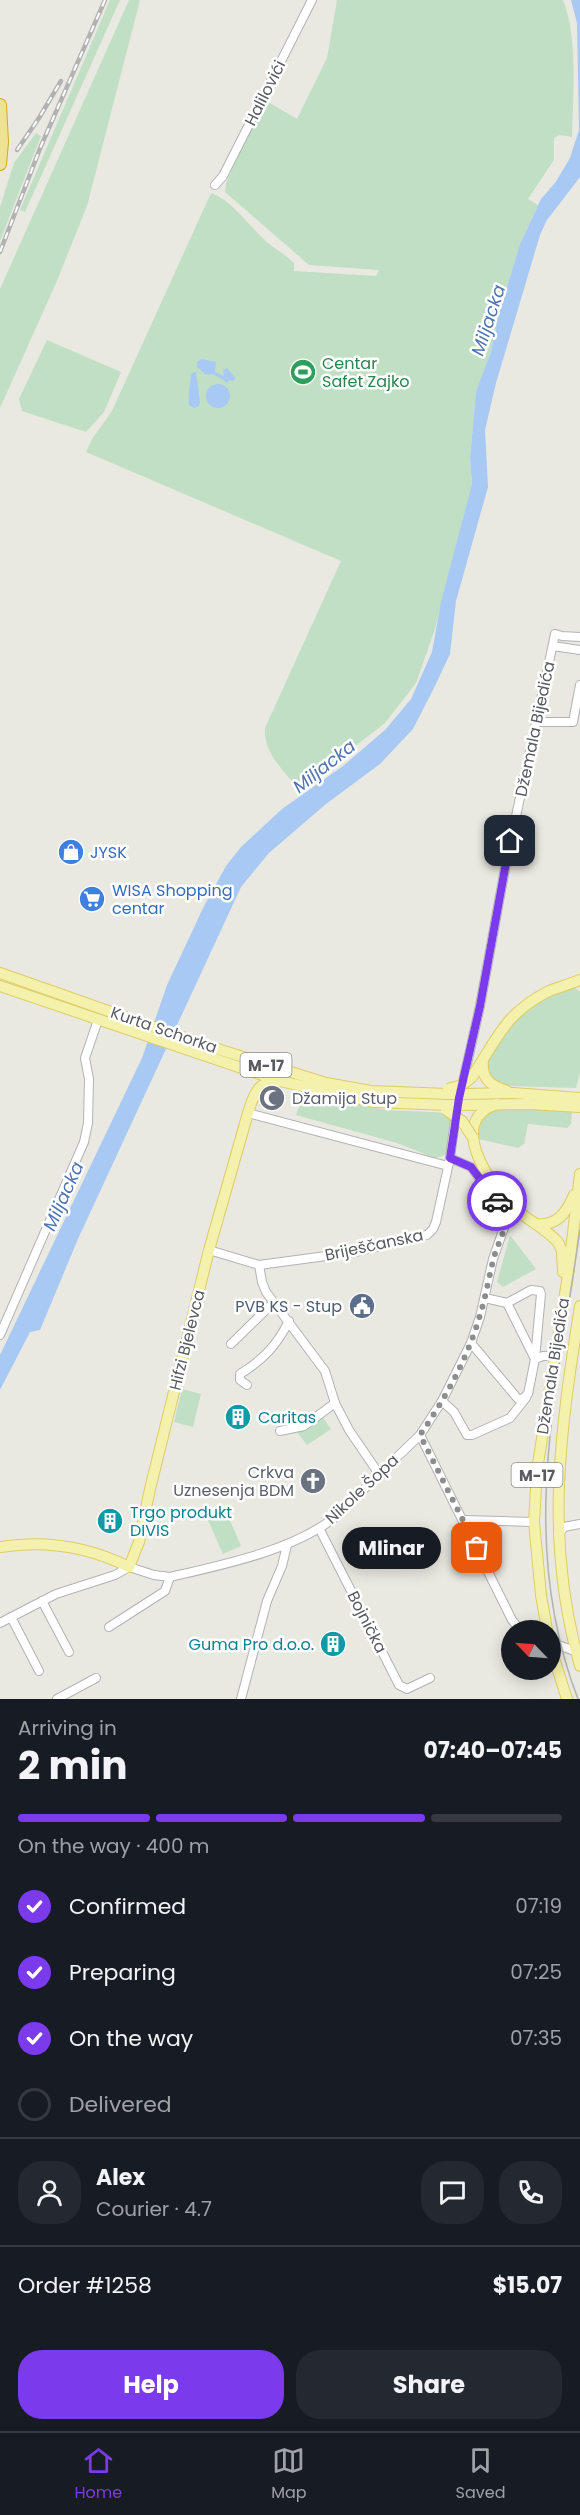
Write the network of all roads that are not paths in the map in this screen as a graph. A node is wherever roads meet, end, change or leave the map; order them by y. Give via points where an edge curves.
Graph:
1 (312, 0) edge
2 (0, 105) edge
3 (0, 164) edge
4 (215, 185) dead end
5 (580, 637) edge
6 (552, 646) junction
7 (580, 650) edge
8 (580, 685) edge
9 (536, 722) junction
10 (0, 973) edge
11 (577, 983) edge
12 (0, 986) edge
13 (98, 1020) junction
14 (139, 1028) junction
15 (175, 1040) junction
16 (483, 1057) junction
17 (238, 1068) junction
18 (280, 1081) junction
19 (513, 1093) junction
20 (254, 1095) junction
21 (580, 1098) edge
22 (445, 1099) junction
23 (530, 1099) junction
24 (464, 1100) junction
25 (497, 1104) junction
26 (580, 1107) edge
27 (248, 1113) junction
28 (473, 1133) junction
29 (452, 1142) joint
30 (449, 1162) junction
31 (579, 1180) edge
32 (535, 1224) junction
33 (209, 1250) junction
34 (259, 1265) junction
35 (485, 1298) junction
36 (273, 1303) junction
37 (507, 1303) junction
38 (563, 1303) junction
39 (580, 1306) edge
40 (289, 1321) junction
41 (0, 1335) edge
42 (471, 1343) junction
43 (231, 1344) dead end
44 (554, 1356) junction
45 (535, 1359) junction
46 (247, 1385) dead end
47 (526, 1397) junction
48 (442, 1401) junction
49 (335, 1403) junction
50 (280, 1431) dead end
51 (420, 1435) junction
52 (379, 1474) junction
53 (463, 1520) junction
54 (534, 1522) junction
55 (580, 1524) edge
56 (319, 1528) junction
57 (558, 1536) junction
58 (287, 1545) junction
59 (0, 1547) edge
60 (129, 1567) junction
61 (170, 1577) junction
62 (42, 1601) junction
63 (11, 1617) junction
64 (512, 1620) edge
65 (546, 1620) edge
66 (0, 1623) edge
67 (109, 1627) dead end
68 (561, 1647) edge
69 (69, 1652) dead end
70 (578, 1652) edge
71 (580, 1666) edge
72 (39, 1671) dead end
73 (96, 1678) dead end
74 (430, 1678) dead end
75 (561, 1680) edge
76 (57, 1699) edge
77 (241, 1699) edge
78 (567, 1699) edge

1 - 4 street, Halilovići
2 - 3 highway
5 - 6 street, Džemala Bijedića via 555,634
6 - 7 street
6 - 9 street, Džemala Bijedića
8 - 9 street via 573,722
9 - 29 street, Džemala Bijedića
10 - 14 main road, Kurta Schorka / M-17
11 - 16 main road via 550,991 520,1010 501,1029
12 - 13 main road, Kurta Schorka / M-17
13 - 14 main road, Kurta Schorka / M-17
13 - 41 street via 85,1058 89,1079 84,1142
14 - 15 main road, Kurta Schorka / M-17
15 - 17 main road, Kurta Schorka / M-17
15 - 22 main road, Kurta Schorka / M-17 via 326,1083
16 - 19 main road via 482,1070 487,1081
16 - 22 main road, bridge via 472,1077
17 - 18 main road, Kurta Schorka / M-17
17 - 20 main road via 254,1084
18 - 20 main road via 266,1082
18 - 22 main road, Kurta Schorka / M-17 via 373,1102 432,1105
19 - 23 main road, Kurta Schorka
19 - 24 main road, Kurta Schorka
20 - 27 main road, Hifzi Bjelevca
21 - 23 main road, Kurta Schorka
22 - 24 main road, Kurta Schorka, bridge
22 - 28 main road, M-17, bridge
23 - 25 main road, Kurta Schorka
23 - 26 main road, Kurta Schorka
24 - 25 main road, Kurta Schorka
25 - 28 main road via 480,1112
27 - 30 street
27 - 33 main road, Hifzi Bjelevca
28 - 32 main road, M-17 via 488,1177 512,1206
29 - 30 street, Briješčanska
30 - 34 street, Briješčanska via 434,1229 427,1235 356,1252
30 - 35 street, Nikole Šopa via 471,1167 505,1212 506,1222
31 - 32 main road via 561,1217 550,1224
31 - 38 main road, Džemala Bijedića
32 - 38 main road, M-17 via 562,1251
33 - 34 street
33 - 60 main road, Hifzi Bjelevca via 137,1549
34 - 36 street via 262,1282
35 - 37 street
35 - 42 street, Nikole Šopa
36 - 40 street
36 - 43 street
37 - 45 street
37 - 45 street via 531,1290 542,1294
38 - 44 main road, Džemala Bijedića / M-17
39 - 57 main road, Džemala Bijedića / M-17 via 561,1436
40 - 46 street via 269,1354 240,1374 240,1380
40 - 49 street via 325,1371
42 - 47 street via 518,1399
42 - 48 street, Nikole Šopa
44 - 45 street
44 - 54 main road, Džemala Bijedića / M-17 via 538,1461
45 - 47 street
47 - 48 street via 510,1418 467,1436 454,1412
48 - 51 street, Nikole Šopa
49 - 50 street via 304,1426
49 - 52 street
51 - 52 street, Nikole Šopa
51 - 53 street
52 - 56 street, Nikole Šopa
53 - 54 street
53 - 64 street
54 - 65 main road, Džemala Bijedića / M-17
55 - 57 street via 564,1527
56 - 58 street, Nikole Šopa
56 - 74 street, Bojnička via 399,1684 407,1689
57 - 70 main road, Džemala Bijedića / M-17 via 566,1607
58 - 61 street, Nikole Šopa
58 - 77 street via 267,1601
59 - 60 main road via 31,1544 73,1548
60 - 61 street, Nikole Šopa
60 - 62 street
61 - 67 street via 165,1592
62 - 63 street
62 - 69 street
63 - 66 street
63 - 72 street
68 - 70 street
70 - 71 main road, Džemala Bijedića / M-17
73 - 76 street
75 - 78 main road

